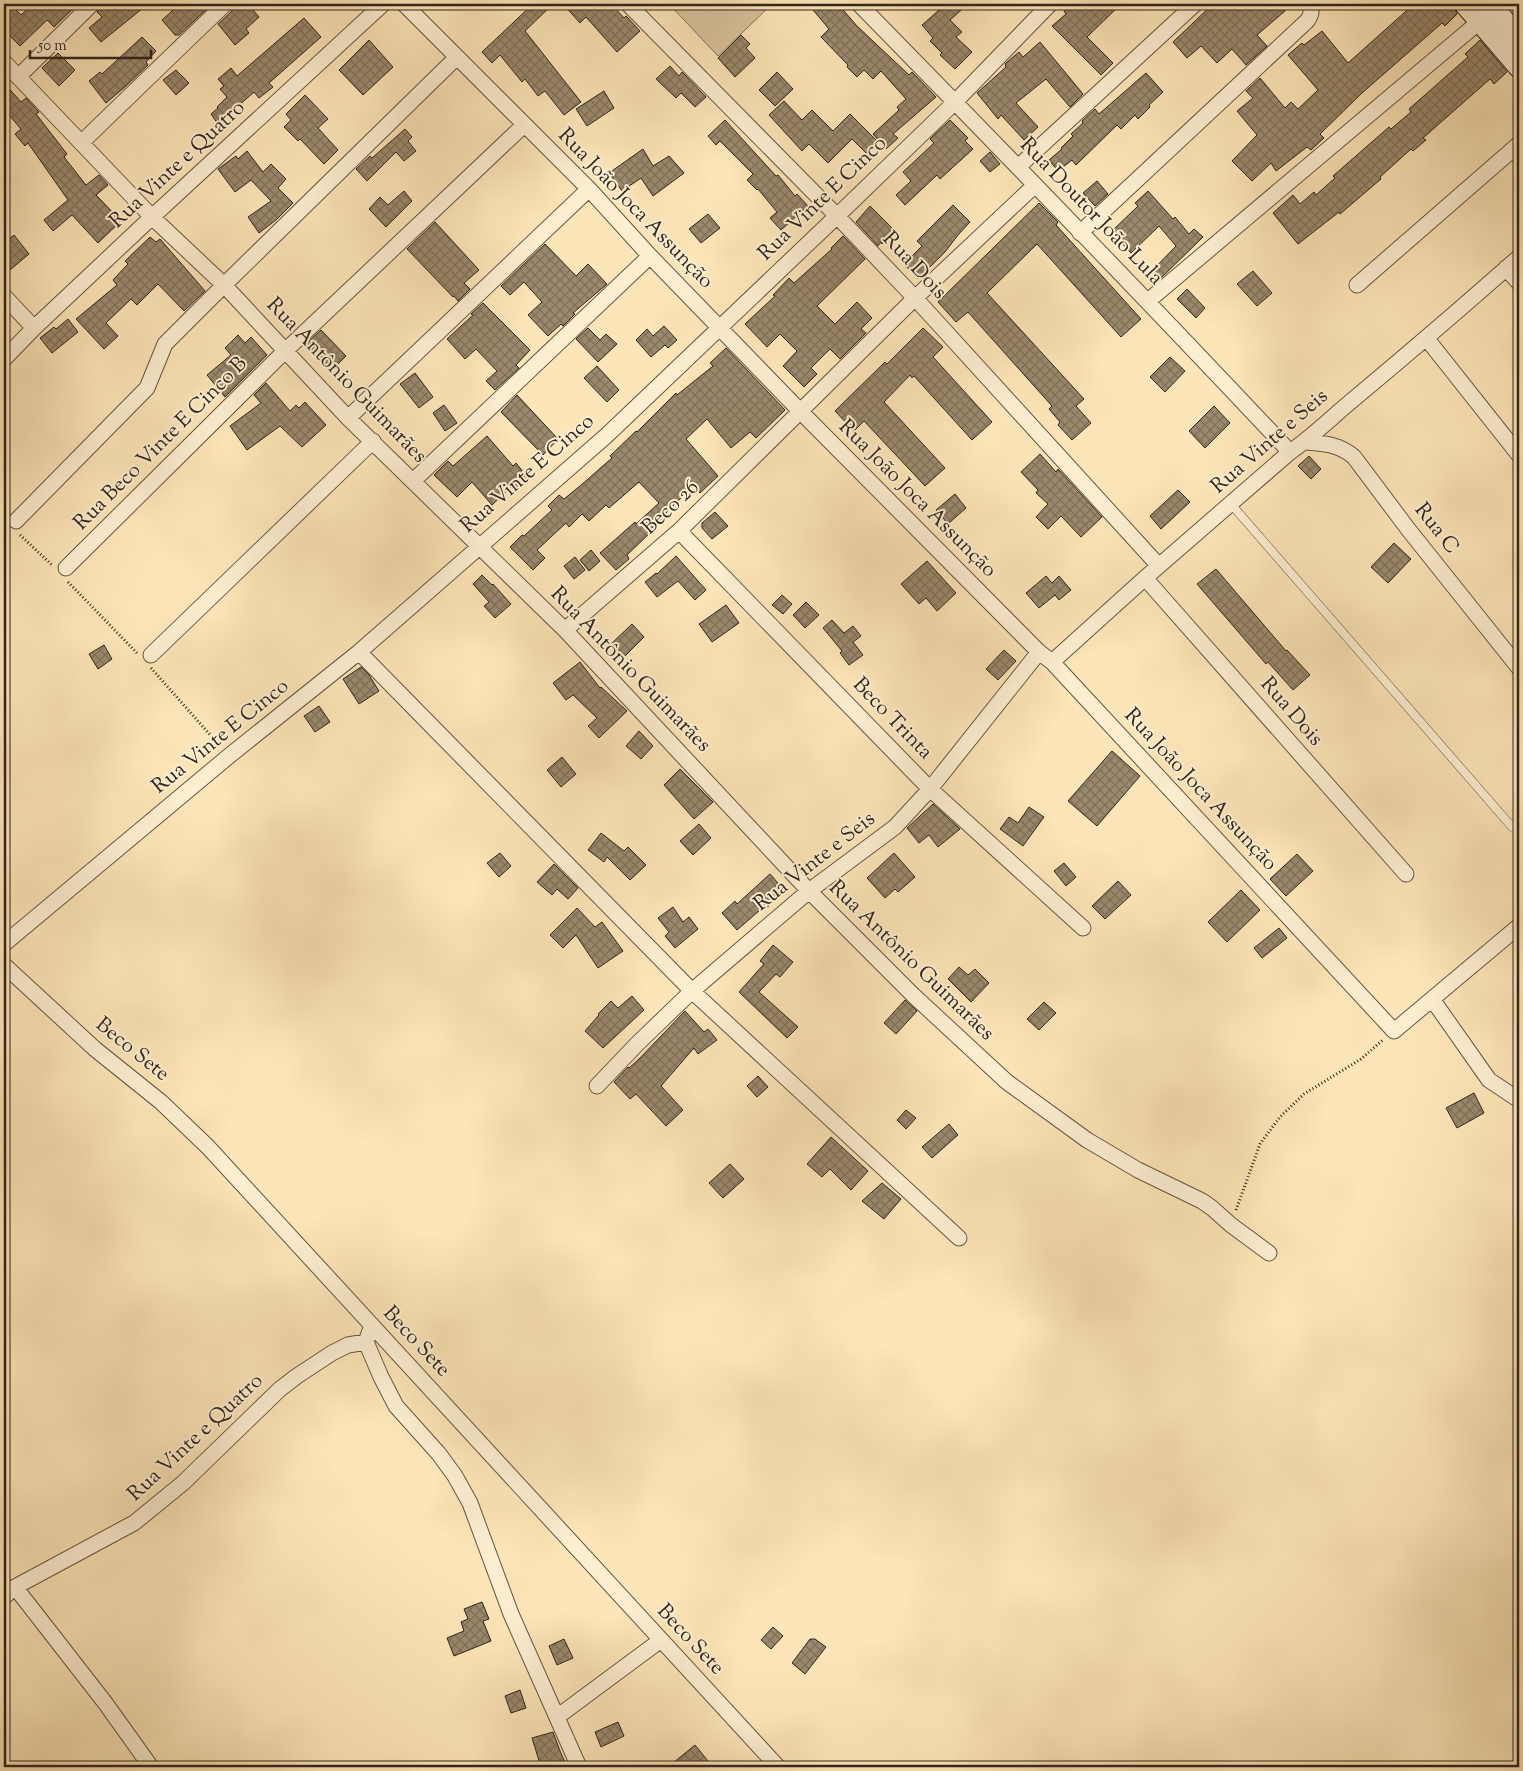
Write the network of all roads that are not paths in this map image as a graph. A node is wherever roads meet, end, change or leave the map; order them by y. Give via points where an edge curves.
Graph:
1 (92, 4) edge
2 (225, 4) edge
3 (383, 4) edge
4 (404, 4) edge
5 (628, 4) edge
6 (859, 4) edge
7 (1050, 4) edge
8 (1195, 4) edge
9 (1309, 4) edge
10 (1465, 4) edge
11 (1485, 13) edge
12 (1509, 37) edge
13 (457, 57) junction
14 (4, 62) edge
15 (1519, 68) edge
16 (18, 77) junction
17 (955, 102) junction
18 (524, 126) junction
19 (82, 142) junction
20 (1519, 144) edge
21 (1018, 167) junction
22 (1034, 186) junction
23 (589, 189) junction
24 (837, 216) junction
25 (152, 217) junction
26 (1080, 233) junction
27 (650, 256) junction
28 (1519, 257) edge
29 (1506, 268) junction
30 (1519, 283) edge
31 (224, 284) junction
32 (1357, 285) dead end
33 (4, 296) edge
34 (915, 298) junction
35 (1148, 301) junction
36 (719, 327) junction
37 (34, 328) junction
38 (1427, 339) junction
39 (285, 350) junction
40 (4, 359) edge
41 (801, 412) junction
42 (348, 418) junction
43 (373, 441) junction
44 (1304, 442) junction
45 (1290, 452) junction
46 (1519, 455) edge
47 (413, 480) junction
48 (1231, 504) junction
49 (17, 527) road end
50 (679, 531) junction
51 (478, 546) junction
52 (1159, 566) junction
53 (62, 571) road end
54 (1145, 578) junction
55 (565, 630) junction
56 (358, 652) junction
57 (1039, 652) junction
58 (146, 659) road end
59 (1052, 662) junction
60 (1519, 668) edge
61 (930, 789) junction
62 (1512, 827) dead end
63 (1406, 874) dead end
64 (809, 890) junction
65 (1519, 926) edge
66 (1083, 928) dead end
67 (4, 944) edge
68 (4, 965) edge
69 (692, 991) junction
70 (1432, 999) junction
71 (597, 1086) dead end
72 (1519, 1100) edge
73 (959, 1238) dead end
74 (1269, 1253) dead end
75 (372, 1325) junction
76 (366, 1342) junction
77 (10, 1592) edge
78 (661, 1640) junction
79 (557, 1717) junction
80 (151, 1767) edge
81 (579, 1767) edge
82 (778, 1767) edge

1 - 16 street
2 - 19 street
3 - 25 street, Rua Vinte e Quatro
4 - 13 street, Rua João Joca Assunção
5 - 24 street, Rua Dois
6 - 17 street, Rua Doutor João Lula
7 - 17 street, Rua Vinte E Cinco
8 - 21 street
9 - 26 street via 1311,16
10 - 11 main road
11 - 12 main road
11 - 35 street
12 - 15 main road
13 - 18 street, Rua João Joca Assunção
13 - 31 street
14 - 16 street, Rua Antônio Guimarães
16 - 19 street, Rua Antônio Guimarães
17 - 21 street, Rua Doutor João Lula
17 - 24 street, Rua Vinte E Cinco
18 - 23 street, Rua João Joca Assunção
18 - 39 street, Rua Beco Vinte E Cinco B
19 - 25 street, Rua Antônio Guimarães
20 - 32 street
21 - 22 street, Rua Doutor João Lula
22 - 26 street, Rua Doutor João Lula
22 - 34 street, Beco 26
23 - 27 street, Rua João Joca Assunção
23 - 42 street
24 - 34 street, Rua Dois
24 - 36 street, Rua Vinte E Cinco
25 - 31 street, Rua Antônio Guimarães
25 - 37 street, Rua Vinte e Quatro
26 - 35 street, Rua Doutor João Lula
27 - 36 street, Rua João Joca Assunção
27 - 47 street
28 - 29 street, Rua Vinte e Seis
29 - 30 street
29 - 38 street, Rua Vinte e Seis
31 - 39 street, Rua Antônio Guimarães
31 - 49 street via 165,344 147,388
33 - 37 street
34 - 41 street, Beco 26
34 - 52 street, Rua Dois
35 - 45 street, Rua Doutor João Lula
36 - 41 street, Rua João Joca Assunção
36 - 51 street, Rua Vinte E Cinco via 606,436
37 - 40 street, Rua Vinte e Quatro
38 - 44 street, Rua Vinte e Seis
38 - 46 street
39 - 42 street, Rua Antônio Guimarães
39 - 53 street, Rua Beco Vinte E Cinco B
41 - 50 street, Beco 26
41 - 57 street, Rua João Joca Assunção
42 - 43 street, Rua Antônio Guimarães
43 - 47 street, Rua Antônio Guimarães
43 - 58 street
44 - 45 street, Rua Vinte e Seis
44 - 60 street, Rua C via 1336,446 1354,457
45 - 48 street, Rua Vinte e Seis
47 - 51 street, Rua Antônio Guimarães
48 - 52 street, Rua Vinte e Seis
48 - 62 lane
50 - 55 street, Beco 26
50 - 61 street, Beco Trinta
51 - 55 street, Rua Antônio Guimarães
51 - 56 street, Rua Vinte E Cinco
52 - 54 street, Rua Vinte e Seis
54 - 59 street, Rua Vinte e Seis
54 - 63 street, Rua Dois
55 - 64 street, Rua Antônio Guimarães
56 - 67 street, Rua Vinte E Cinco
56 - 69 street
57 - 59 street, Rua João Joca Assunção
57 - 61 street, Rua Vinte e Seis
59 - 70 street, Rua João Joca Assunção via 1394,1030
61 - 64 street, Rua Vinte e Seis via 895,827
61 - 66 street, Beco Trinta
64 - 69 street, Rua Vinte e Seis
64 - 74 street, Rua Antônio Guimarães via 913,995 1007,1082 1087,1140 1138,1170 1202,1200
65 - 70 street
68 - 75 street, Beco Sete via 95,1050 161,1102 208,1147
69 - 71 street, Rua Vinte e Seis
69 - 73 street
70 - 72 street via 1489,1080
75 - 76 street
75 - 78 street, Beco Sete
76 - 77 street, Rua Vinte e Quatro via 348,1345 332,1353 280,1389 183,1483 134,1523
76 - 79 street via 396,1406 439,1454 470,1503 511,1614
77 - 80 street via 106,1704
78 - 79 street
78 - 82 street, Beco Sete
79 - 81 street

